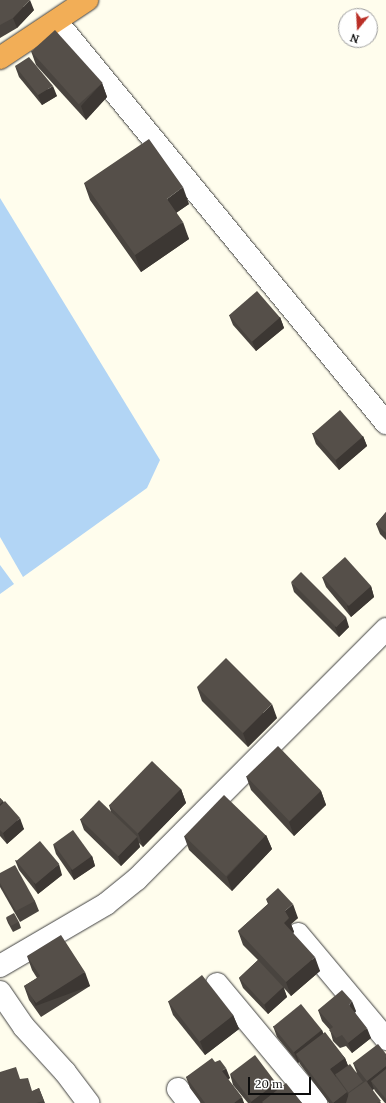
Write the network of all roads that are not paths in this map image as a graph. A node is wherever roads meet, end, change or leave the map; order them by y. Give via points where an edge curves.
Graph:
1 (69, 8) edge
2 (0, 58) edge
3 (386, 423) edge
4 (386, 629) edge
5 (298, 934) dead end
6 (0, 966) edge
7 (217, 984) dead end
8 (0, 992) edge
9 (386, 1039) edge
10 (88, 1103) edge
11 (316, 1103) edge

1 - 2 highway
1 - 3 street
4 - 6 street via 138,879 106,904
5 - 9 street
7 - 11 street
8 - 10 street via 24,1027 66,1072

